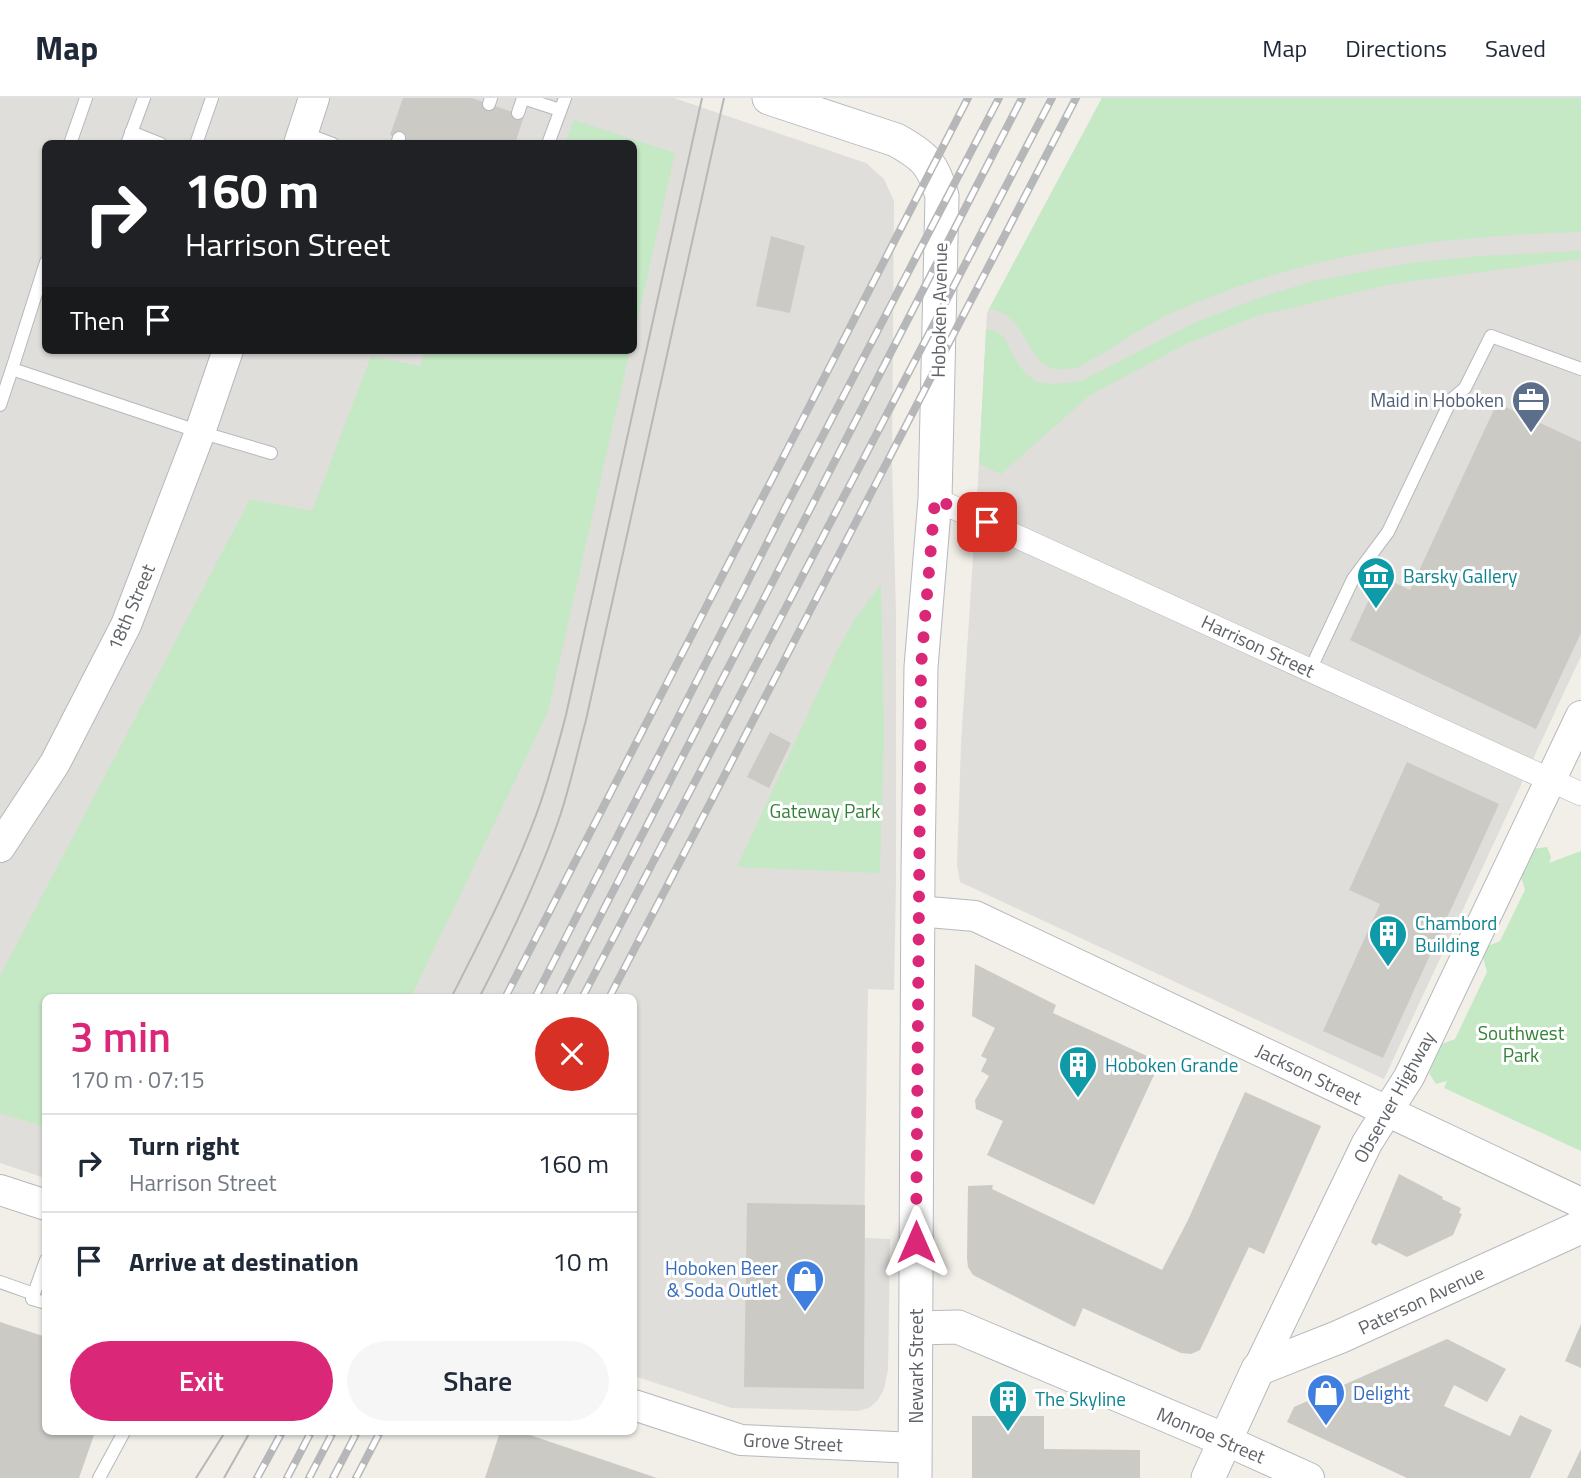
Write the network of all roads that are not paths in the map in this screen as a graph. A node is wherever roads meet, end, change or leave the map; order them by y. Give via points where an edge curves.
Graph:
1 (86, 98) edge
2 (144, 98) edge
3 (212, 98) edge
4 (314, 98) edge
5 (523, 98) edge
6 (769, 98) edge
7 (563, 104) edge
8 (517, 113) dead end
9 (129, 138) edge
10 (301, 138) edge
11 (72, 140) edge
12 (197, 140) edge
13 (550, 140) edge
14 (42, 275) edge
15 (227, 354) edge
16 (12, 369) junction
17 (1581, 369) edge
18 (0, 405) edge
19 (200, 432) junction
20 (271, 453) dead end
21 (935, 499) junction
22 (1310, 670) junction
23 (1581, 716) edge
24 (1550, 780) junction
25 (1581, 794) edge
26 (0, 847) edge
27 (917, 911) junction
28 (1388, 1112) junction
29 (0, 1190) edge
30 (1581, 1203) edge
31 (42, 1204) edge
32 (1581, 1227) edge
33 (42, 1271) edge
34 (0, 1282) edge
35 (34, 1294) junction
36 (42, 1302) edge
37 (916, 1328) junction
38 (1258, 1369) junction
39 (637, 1406) edge
40 (122, 1435) edge
41 (1227, 1441) junction
42 (916, 1463) edge
43 (99, 1478) edge
44 (1208, 1478) edge
45 (1309, 1478) edge

1 - 11 lane
2 - 9 lane
3 - 12 lane
4 - 10 street
5 - 7 lane
5 - 8 lane
6 - 21 main road, Hoboken Avenue via 896,140 934,170 942,196
7 - 13 lane
14 - 16 lane
15 - 19 street, 18th Street
16 - 18 lane
16 - 19 lane
17 - 22 lane via 1491,336 1465,388 1451,400 1388,532 1353,579
19 - 20 lane
19 - 26 street, 18th Street via 126,625 55,763
21 - 22 street, Harrison Street
21 - 27 main road, Newark Street via 921,667
22 - 24 street, Harrison Street
23 - 24 street, Observer Highway
24 - 25 street, Harrison Street
24 - 28 street, Observer Highway via 1409,1077
27 - 28 street, Jackson Street via 975,916
27 - 37 main road, Newark Street
28 - 30 street, Jackson Street
28 - 38 street, Observer Highway via 1367,1143
29 - 31 street
32 - 38 main road, Paterson Avenue via 1339,1338
33 - 35 lane
34 - 35 lane
35 - 36 lane via 32,1299
37 - 41 main road, Monroe Street via 958,1327
37 - 42 main road, Newark Street
38 - 41 main road, Observer Highway
39 - 42 street, Grove Street via 741,1440
40 - 43 lane
41 - 44 main road, Observer Highway
41 - 45 street, Monroe Street

